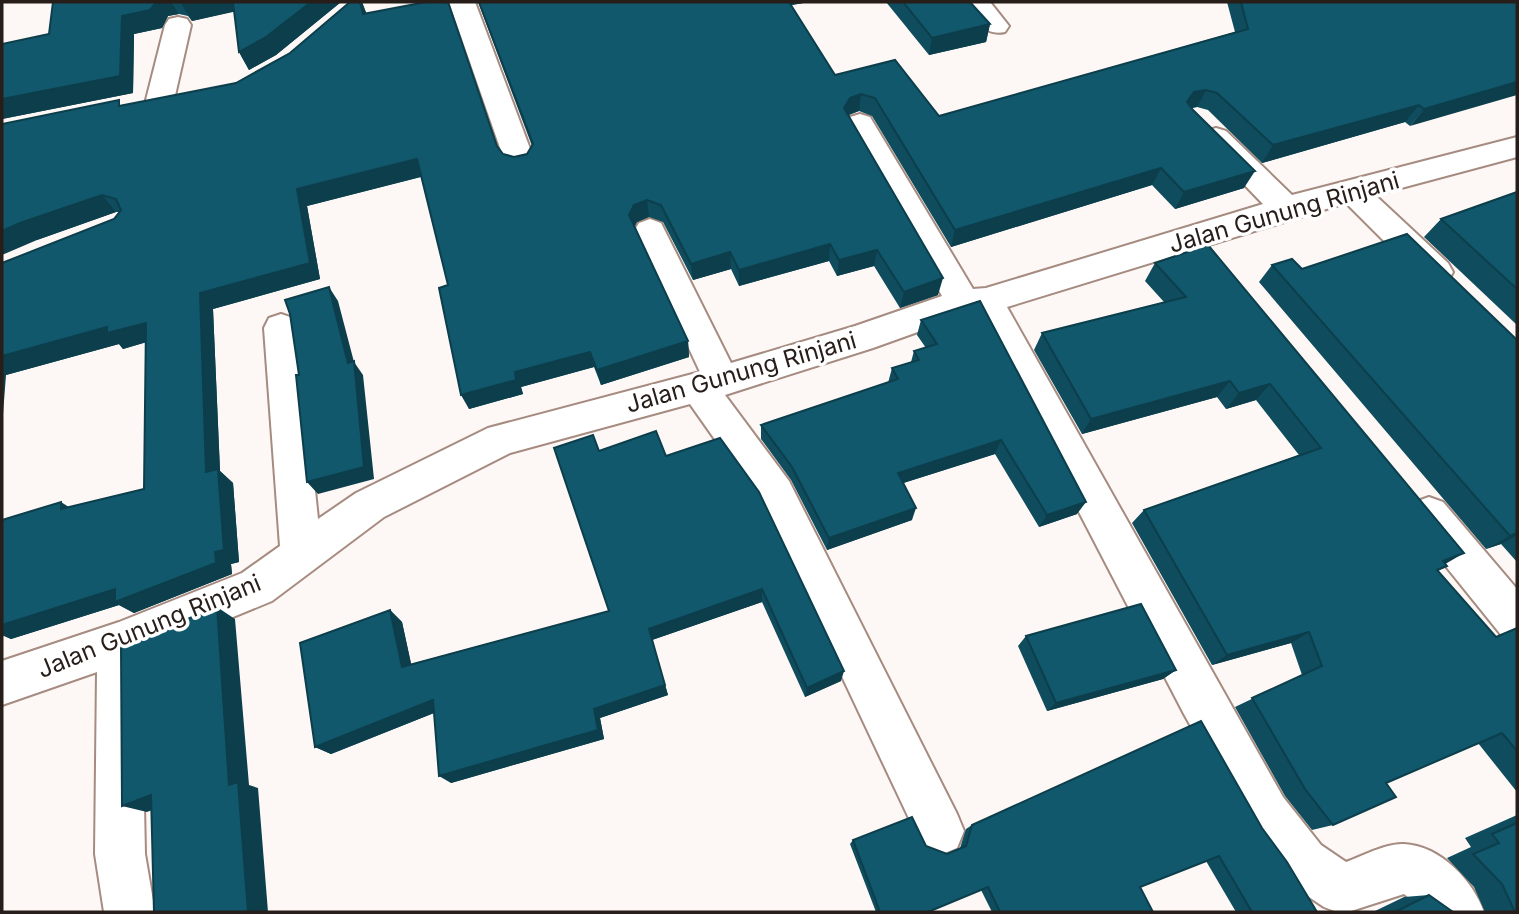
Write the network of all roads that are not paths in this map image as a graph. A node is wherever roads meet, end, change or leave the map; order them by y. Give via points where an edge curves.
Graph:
1 (462, 2) edge
2 (977, 2) edge
3 (177, 25) dead end
4 (996, 26) dead end
5 (159, 101) edge
6 (1196, 119) edge
7 (860, 124) dead end
8 (1517, 147) edge
9 (520, 162) edge
10 (1352, 191) junction
11 (1286, 208) junction
12 (650, 231) dead end
13 (1197, 236) junction
14 (1224, 268) edge
15 (1459, 294) edge
16 (974, 302) junction
17 (281, 328) dead end
18 (709, 383) junction
19 (1411, 493) edge
20 (301, 556) junction
21 (1517, 621) edge
22 (119, 643) junction
23 (2, 683) edge
24 (940, 831) dead end
25 (129, 912) edge
26 (1459, 912) edge

1 - 9 street
2 - 4 street
3 - 5 street
6 - 11 street
7 - 16 street
8 - 10 street, Jalan Gunung Rinjani
10 - 11 street, Jalan Gunung Rinjani
10 - 15 street
11 - 13 street, Jalan Gunung Rinjani
12 - 18 street
13 - 14 street
13 - 16 street, Jalan Gunung Rinjani
16 - 18 street, Jalan Gunung Rinjani
16 - 26 street via 1266,814 1303,863 1342,889 1403,869 1424,876
17 - 20 street
18 - 20 street, Jalan Gunung Rinjani via 501,439 370,505
18 - 24 street via 775,494
19 - 21 street
20 - 22 street, Jalan Gunung Rinjani via 257,587
22 - 23 street, Jalan Gunung Rinjani
22 - 25 street via 120,854

